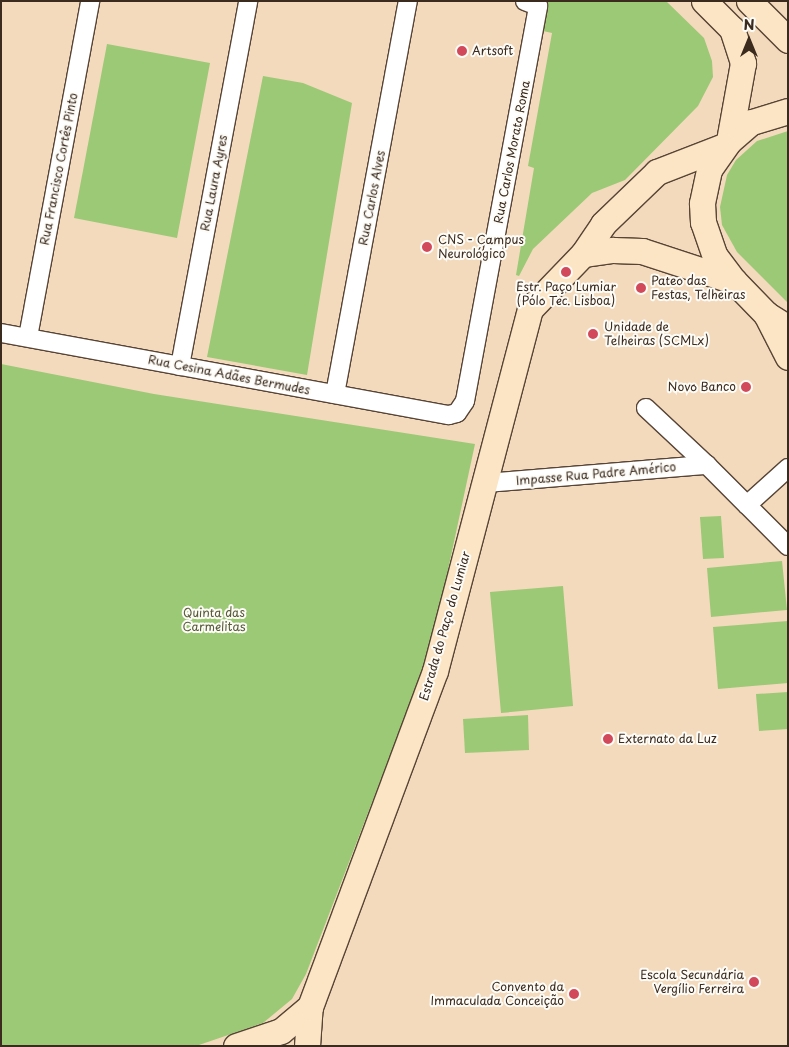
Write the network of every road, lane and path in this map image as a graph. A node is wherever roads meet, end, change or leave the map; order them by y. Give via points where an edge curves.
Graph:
1 (90, 1) edge
2 (248, 1) edge
3 (408, 1) edge
4 (704, 1) edge
5 (749, 1) edge
6 (532, 4) edge
7 (788, 40) edge
8 (788, 111) edge
9 (726, 143) junction
10 (583, 254) junction
11 (734, 282) junction
12 (766, 314) junction
13 (788, 328) edge
14 (1, 332) edge
15 (28, 337) junction
16 (788, 357) edge
17 (180, 366) junction
18 (336, 394) junction
19 (646, 408) dead end
20 (457, 413) joint
21 (707, 465) junction
22 (788, 468) edge
23 (486, 483) junction
24 (747, 505) junction
25 (788, 546) edge
26 (310, 1007) junction
27 (242, 1045) edge
28 (307, 1046) edge

1 - 15 street, Rua Francisco Cortês Pinto
2 - 17 street, Rua Laura Ayres
3 - 18 street, Rua Carlos Alves
4 - 9 street via 732,29 743,63
5 - 7 street
6 - 20 street, Rua Carlos Morato Roma via 465,401
8 - 9 street via 751,122
9 - 10 street, Estrada do Paço do Lumiar via 657,172 603,224
9 - 11 street via 709,170 702,203 703,222 715,256
10 - 11 street via 642,251
10 - 23 street, Estrada do Paço do Lumiar via 530,309
11 - 12 street
12 - 13 street
12 - 16 street
14 - 15 street, Rua Cesina Adães Bermudes
15 - 17 street, Rua Cesina Adães Bermudes
17 - 18 street, Rua Cesina Adães Bermudes
18 - 20 street, Rua Cesina Adães Bermudes via 449,415
19 - 21 street, Impasse Rua Padre Américo
21 - 23 street, Impasse Rua Padre Américo
21 - 24 street, Impasse Rua Padre Américo
22 - 24 street
23 - 26 street, Estrada do Paço do Lumiar via 435,671
24 - 25 street, Impasse Rua Padre Américo
26 - 27 street via 281,1031
26 - 28 street

